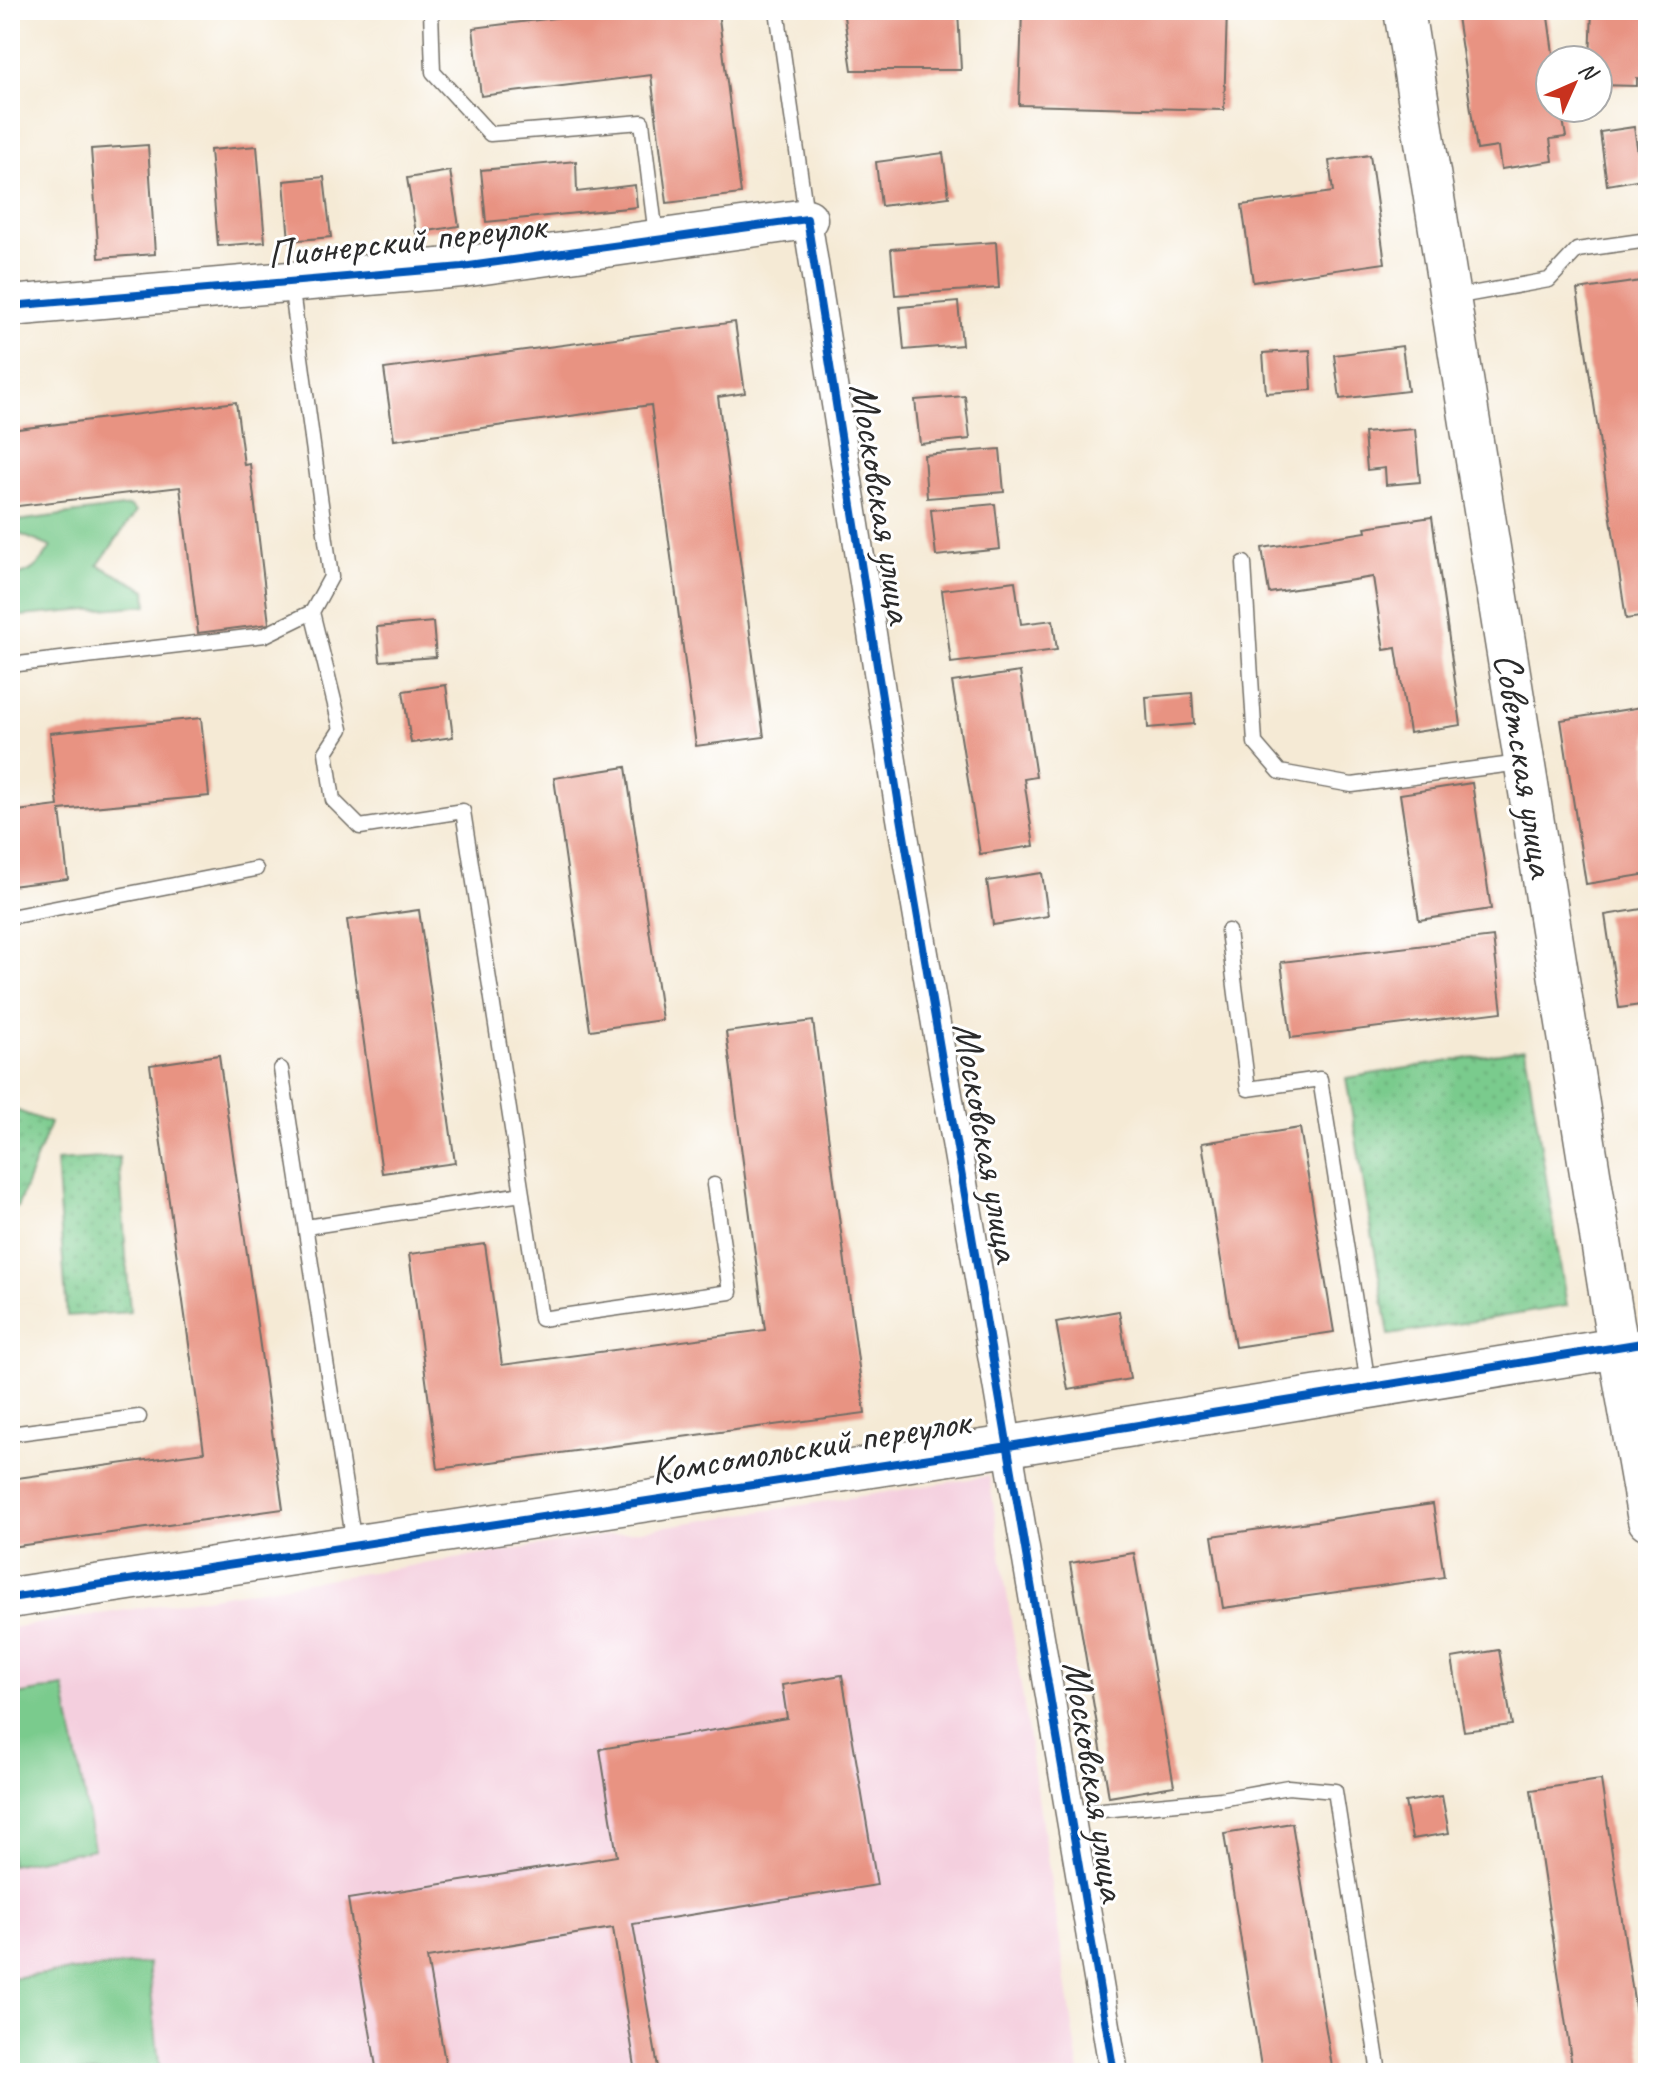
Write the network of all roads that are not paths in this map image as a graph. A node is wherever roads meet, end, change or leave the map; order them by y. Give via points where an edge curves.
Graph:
1 (431, 10) edge
2 (777, 10) edge
3 (1404, 10) edge
4 (807, 219) junction
5 (657, 240) junction
6 (1648, 240) edge
7 (291, 284) junction
8 (1450, 297) junction
9 (10, 306) edge
10 (1244, 563) dead end
11 (312, 612) junction
12 (10, 665) edge
13 (1524, 762) junction
14 (256, 869) dead end
15 (10, 917) edge
16 (1228, 931) dead end
17 (281, 1069) dead end
18 (714, 1185) dead end
19 (522, 1194) junction
20 (306, 1227) junction
21 (1633, 1345) edge
22 (1368, 1388) junction
23 (139, 1417) dead end
24 (10, 1434) edge
25 (1009, 1446) junction
26 (1648, 1520) edge
27 (354, 1545) junction
28 (10, 1598) edge
29 (1070, 1813) junction
30 (1114, 2073) edge
31 (1379, 2073) edge

1 - 5 lane via 433,72 490,134 642,122
2 - 4 lane, Московская улица
3 - 8 street, Советская улица
4 - 5 street, Пионерский переулок
4 - 25 street, Московская улица
5 - 7 street, Пионерский переулок
6 - 8 lane via 1577,250 1549,280
7 - 9 street, Пионерский переулок
7 - 11 lane via 331,577
8 - 13 street, Советская улица
10 - 13 lane via 1255,743 1280,772 1352,785
11 - 12 lane via 265,635
11 - 19 lane via 341,729 326,752 333,800 360,827 463,811
13 - 21 street, Советская улица
14 - 15 lane
16 - 22 lane via 1248,1089 1320,1079
17 - 20 lane
18 - 19 lane via 730,1292 541,1319
19 - 20 lane
20 - 27 lane
21 - 22 street, Комсомольский переулок
21 - 26 street, Советская улица
22 - 25 street, Комсомольский переулок
23 - 24 lane
25 - 27 street, Комсомольский переулок
25 - 29 street, Московская улица
27 - 28 street, Комсомольский переулок
29 - 30 street, Московская улица
29 - 31 lane via 1288,1787 1335,1791

